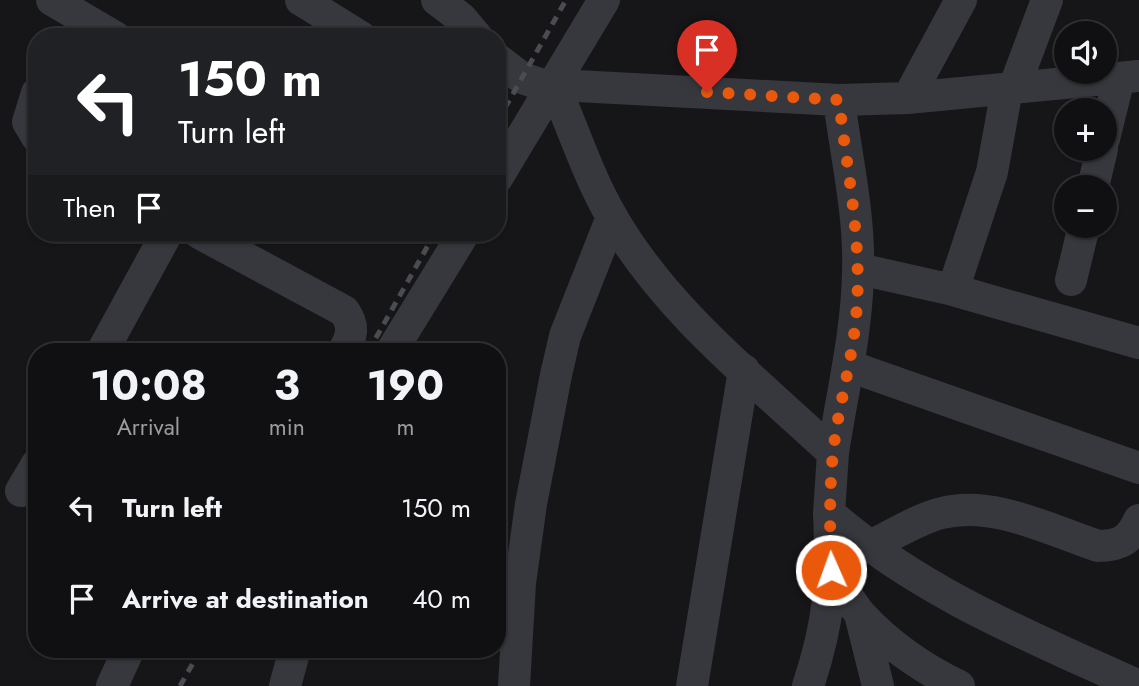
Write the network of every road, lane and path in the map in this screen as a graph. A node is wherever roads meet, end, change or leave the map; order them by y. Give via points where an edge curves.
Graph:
1 (52, 0) edge
2 (301, 0) edge
3 (437, 0) edge
4 (604, 0) edge
5 (961, 0) edge
6 (1048, 0) edge
7 (81, 18) edge
8 (99, 28) edge
9 (346, 28) edge
10 (469, 28) edge
11 (506, 66) edge
12 (1129, 77) edge
13 (554, 85) junction
14 (1011, 89) junction
15 (908, 97) junction
16 (839, 100) junction
17 (1117, 107) edge
18 (506, 163) edge
19 (612, 216) junction
20 (1081, 238) edge
21 (162, 242) edge
22 (216, 242) edge
23 (458, 242) edge
24 (859, 268) junction
25 (1071, 280) dead end
26 (953, 290) junction
27 (107, 343) edge
28 (349, 343) edge
29 (397, 343) edge
30 (1139, 343) edge
31 (849, 366) junction
32 (744, 370) junction
33 (833, 453) junction
34 (1139, 468) edge
35 (829, 513) junction
36 (1139, 520) edge
37 (868, 547) junction
38 (831, 570) junction
39 (860, 614) junction
40 (125, 658) edge
41 (293, 658) edge
42 (112, 686) edge
43 (285, 686) edge
44 (514, 686) edge
45 (692, 686) edge
46 (808, 686) edge
47 (878, 686) edge
48 (959, 686) edge
49 (1139, 686) edge

1 - 7 street
2 - 9 street
3 - 10 street
4 - 13 street
5 - 15 street
6 - 14 street
7 - 8 street
11 - 13 street via 522,78
12 - 14 street
12 - 17 street
13 - 16 street
13 - 18 street
13 - 19 street
14 - 15 street
14 - 26 street via 992,172
15 - 16 street
16 - 24 street
19 - 32 street via 648,269
19 - 44 street via 569,326 556,375 527,531
20 - 25 street
21 - 27 street
22 - 28 street via 344,311 351,321
23 - 29 street
24 - 26 street
24 - 31 street
26 - 30 street
31 - 33 street
31 - 34 street
32 - 33 street
32 - 45 street
33 - 35 street
35 - 37 street
35 - 38 street
36 - 37 street via 1126,540 1098,546 1003,514 957,511 940,513
37 - 49 street via 985,616
38 - 39 street
38 - 46 street via 828,615
39 - 47 street
39 - 48 street via 898,648
40 - 42 street
41 - 43 street

